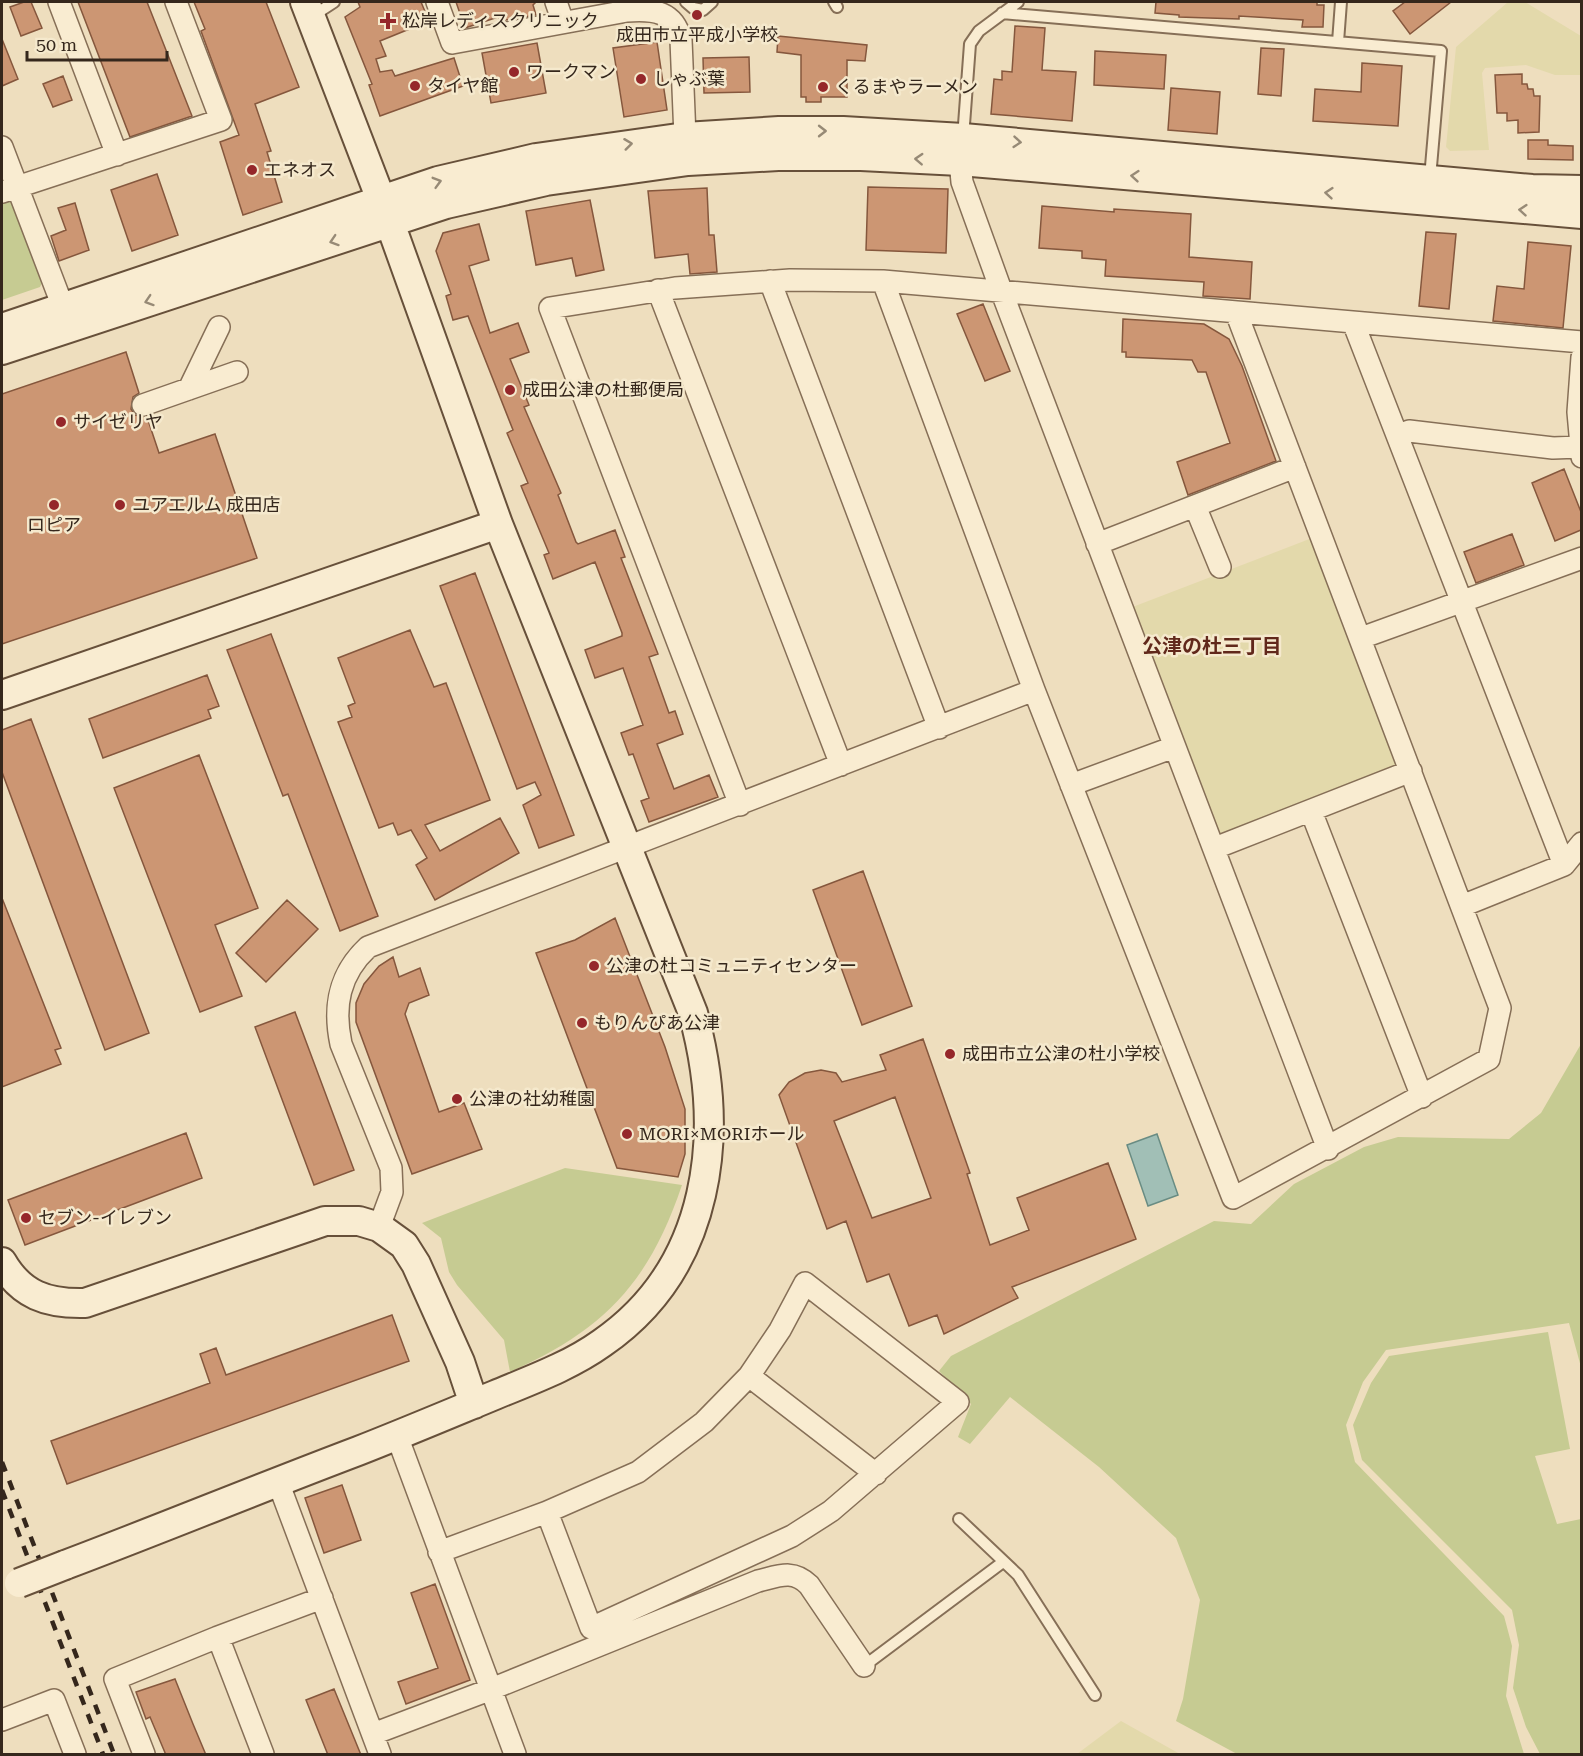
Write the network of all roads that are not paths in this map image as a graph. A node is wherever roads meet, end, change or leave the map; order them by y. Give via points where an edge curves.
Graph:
1 (59, 2) edge
2 (176, 2) edge
3 (334, 2) edge
4 (437, 2) edge
5 (556, 2) edge
6 (712, 2) edge
7 (1018, 2) edge
8 (1341, 2) edge
9 (689, 5) edge
10 (308, 9) edge
11 (1002, 13) junction
12 (563, 22) junction
13 (676, 26) junction
14 (1338, 42) junction
15 (685, 137) junction
16 (2, 147) edge
17 (961, 150) junction
18 (117, 155) junction
19 (1430, 178) junction
20 (9, 189) edge
21 (1581, 190) edge
22 (385, 211) junction
23 (1581, 214) edge
24 (770, 281) junction
25 (883, 281) junction
26 (658, 290) junction
27 (1001, 290) junction
28 (63, 307) junction
29 (1236, 312) junction
30 (1353, 322) junction
31 (219, 327) dead end
32 (2, 328) edge
33 (1581, 342) edge
34 (2, 350) edge
35 (1581, 357) edge
36 (237, 372) dead end
37 (189, 389) junction
38 (143, 405) dead end
39 (1398, 435) junction
40 (1580, 452) edge
41 (1295, 467) junction
42 (1195, 506) junction
43 (498, 524) junction
44 (1097, 544) junction
45 (1581, 558) edge
46 (1220, 567) dead end
47 (1460, 602) junction
48 (1361, 638) junction
49 (1034, 690) junction
50 (2, 694) edge
51 (939, 728) junction
52 (1174, 747) junction
53 (841, 765) junction
54 (1411, 771) junction
55 (1071, 785) junction
56 (740, 804) junction
57 (1311, 811) junction
58 (1581, 843) edge
59 (1215, 848) junction
60 (627, 849) junction
61 (1564, 865) junction
62 (1462, 906) junction
63 (1422, 1097) junction
64 (1328, 1149) junction
65 (379, 1227) junction
66 (2, 1262) edge
67 (749, 1376) junction
68 (474, 1404) junction
69 (397, 1436) junction
70 (876, 1474) junction
71 (278, 1482) junction
72 (547, 1512) junction
73 (959, 1519) dead end
74 (439, 1552) junction
75 (1004, 1562) junction
76 (10, 1586) edge
77 (322, 1598) junction
78 (218, 1637) junction
79 (864, 1666) joint
80 (489, 1690) junction
81 (1095, 1695) dead end
82 (2, 1720) edge
83 (373, 1734) junction
84 (75, 1755) edge
85 (144, 1755) edge
86 (263, 1755) edge
87 (380, 1755) edge
88 (514, 1755) edge

1 - 18 street
2 - 18 street via 221,120
3 - 10 lane
4 - 12 street via 453,43
5 - 12 street
6 - 9 lane via 703,10
7 - 11 lane
8 - 14 lane
9 - 13 lane
10 - 22 street
11 - 14 lane
11 - 17 lane via 979,31 970,44
12 - 13 street via 650,9 662,12
13 - 15 street via 681,40
14 - 19 lane via 1441,51
15 -> 17 street via 843,131
22 -> 15 street via 438,181 536,158
16 - 20 street
17 -> 19 street
17 -> 22 street via 688,161 546,181 446,204
23 -> 17 street
17 - 27 street via 962,182
18 - 20 street
19 - 21 street
20 - 28 street
22 - 28 street via 222,253
22 -> 34 street
22 - 43 street
24 - 25 street
24 - 26 street
24 - 51 street
25 - 27 street
25 - 49 street
26 - 53 street
26 - 56 street via 550,308
27 - 29 street
27 - 44 street
28 - 32 street
29 - 30 street
29 - 41 street
30 - 33 street
30 - 39 street
31 - 37 street
35 - 40 street
36 - 37 street
37 - 38 street
39 - 40 street via 1409,431
39 - 47 street
41 - 42 street
41 - 48 street
42 - 44 street
42 - 46 street
43 - 50 street
43 - 60 street
44 - 52 street
45 - 47 street
47 - 48 street
47 - 61 street
48 - 54 street
49 - 51 street
49 - 55 street
51 - 53 street
52 - 55 street
52 - 59 street
53 - 56 street
54 - 57 street
54 - 62 street
55 - 64 street via 1233,1198
56 - 60 street
57 - 59 street
57 - 63 street
58 - 61 street
59 - 64 street
60 - 65 street via 385,939 368,947 345,975 338,996 341,1044 391,1168 392,1192
60 - 68 street via 693,1013 702,1045 710,1128 709,1157 698,1213 664,1278 648,1302 625,1325 572,1360
61 - 62 street
62 - 63 street via 1500,1008 1489,1059
63 - 64 street
65 - 66 street via 359,1221 325,1221 85,1303 44,1300 14,1280
65 - 68 street via 404,1245 416,1263 460,1362
67 - 70 street
67 - 70 street via 805,1283 958,1402
67 - 72 street via 704,1422 638,1472
68 - 69 street
69 - 71 street
69 - 74 street
70 - 72 street via 831,1511 792,1536 591,1628
71 - 76 street, bridge
71 - 77 street
72 - 74 street
73 - 75 lane
74 - 80 street
75 - 79 lane
75 - 81 lane via 1018,1575
77 - 78 street
77 - 83 street
78 - 85 street via 115,1679
78 - 86 street
79 - 80 street via 809,1586 790,1573 758,1581
80 - 83 street
80 - 88 street
82 - 84 street via 54,1700
83 - 87 street

